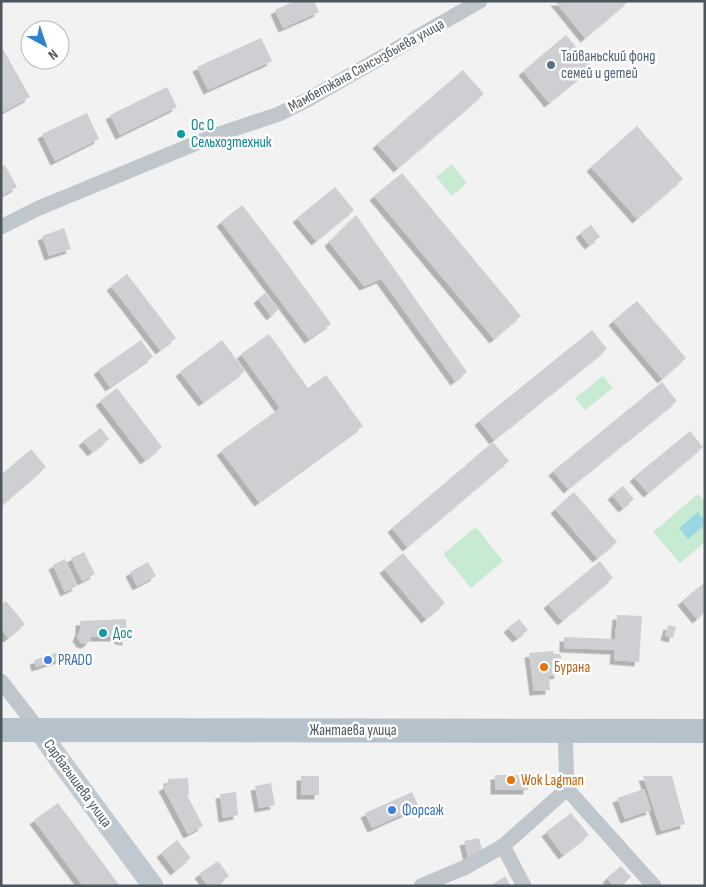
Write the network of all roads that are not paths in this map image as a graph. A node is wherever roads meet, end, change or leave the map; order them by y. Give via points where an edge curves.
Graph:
1 (480, 1) edge
2 (1, 227) edge
3 (1, 681) edge
4 (1, 730) edge
5 (39, 730) junction
6 (565, 730) junction
7 (705, 730) edge
8 (568, 789) junction
9 (503, 846) junction
10 (153, 886) edge
11 (421, 886) edge
12 (524, 886) edge
13 (654, 886) edge

1 - 2 street, Мамбетжана Сансызбыева улица via 279,114 216,135 39,208
3 - 5 street, Сарбагышева улица
4 - 5 main road, Жантаева улица
5 - 6 main road, Жантаева улица
5 - 10 street, Сарбагышева улица
6 - 7 main road, Жантаева улица
6 - 8 street
8 - 9 street
8 - 13 street
9 - 11 street via 466,867
9 - 12 street

